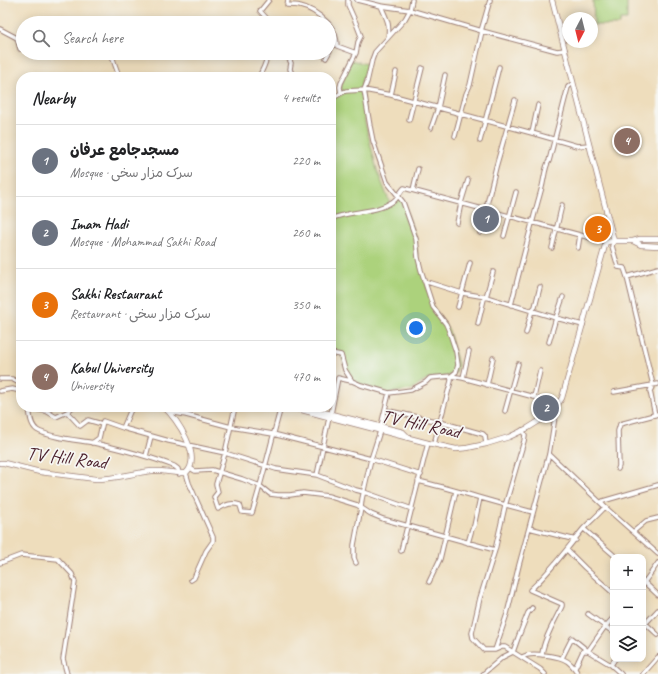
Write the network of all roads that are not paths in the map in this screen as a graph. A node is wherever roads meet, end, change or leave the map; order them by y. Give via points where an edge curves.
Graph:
1 (269, 0) edge
2 (288, 0) edge
3 (348, 0) edge
4 (357, 0) edge
5 (412, 0) edge
6 (490, 0) edge
7 (552, 0) edge
8 (380, 6) junction
9 (410, 10) junction
10 (265, 16) edge
11 (319, 16) edge
12 (0, 29) edge
13 (481, 31) junction
14 (336, 34) edge
15 (16, 37) edge
16 (388, 39) junction
17 (565, 50) junction
18 (356, 53) junction
19 (113, 60) edge
20 (266, 60) edge
21 (290, 60) edge
22 (499, 67) dead end
23 (422, 68) dead end
24 (117, 72) edge
25 (261, 72) edge
26 (291, 72) edge
27 (396, 72) dead end
28 (445, 75) dead end
29 (573, 82) junction
30 (364, 90) junction
31 (341, 93) junction
32 (336, 96) edge
33 (391, 96) junction
34 (515, 100) dead end
35 (414, 102) junction
36 (538, 105) dead end
37 (438, 108) junction
38 (461, 115) junction
39 (409, 120) dead end
40 (485, 121) junction
41 (507, 126) junction
42 (431, 128) dead end
43 (532, 133) junction
44 (455, 136) dead end
45 (555, 140) junction
46 (480, 141) dead end
47 (589, 145) junction
48 (418, 169) dead end
49 (468, 180) dead end
50 (413, 190) junction
51 (516, 192) dead end
52 (399, 197) junction
53 (461, 204) junction
54 (562, 205) dead end
55 (486, 210) junction
56 (510, 216) junction
57 (336, 217) edge
58 (532, 222) junction
59 (457, 223) dead end
60 (557, 229) junction
61 (480, 233) dead end
62 (580, 235) junction
63 (504, 236) dead end
64 (658, 240) edge
65 (614, 241) junction
66 (633, 241) junction
67 (606, 242) junction
68 (658, 246) edge
69 (552, 248) dead end
70 (578, 248) dead end
71 (470, 263) dead end
72 (658, 268) edge
73 (493, 272) dead end
74 (627, 277) junction
75 (424, 281) junction
76 (540, 287) dead end
77 (462, 293) junction
78 (486, 297) junction
79 (563, 297) dead end
80 (511, 305) junction
81 (458, 307) dead end
82 (532, 310) junction
83 (556, 318) junction
84 (478, 324) dead end
85 (583, 325) junction
86 (526, 333) dead end
87 (549, 342) dead end
88 (469, 351) dead end
89 (336, 354) edge
90 (493, 358) dead end
91 (518, 364) dead end
92 (540, 371) dead end
93 (451, 376) junction
94 (463, 378) junction
95 (0, 379) edge
96 (16, 381) edge
97 (352, 381) junction
98 (658, 384) edge
99 (487, 385) junction
100 (653, 385) junction
101 (336, 388) edge
102 (16, 390) edge
103 (511, 390) junction
104 (0, 391) edge
105 (614, 392) dead end
106 (389, 393) junction
107 (534, 397) junction
108 (558, 405) junction
109 (385, 410) junction
110 (506, 410) dead end
111 (29, 412) edge
112 (49, 412) edge
113 (67, 412) joint
114 (130, 412) edge
115 (170, 412) joint
116 (186, 412) edge
117 (234, 412) edge
118 (280, 412) edge
119 (320, 412) edge
120 (331, 412) edge
121 (552, 413) junction
122 (657, 414) edge
123 (186, 415) junction
124 (330, 416) junction
125 (440, 422) junction
126 (102, 424) junction
127 (231, 427) junction
128 (123, 428) junction
129 (381, 428) junction
130 (522, 430) junction
131 (273, 434) junction
132 (150, 436) junction
133 (92, 442) junction
134 (431, 444) junction
135 (486, 444) junction
136 (190, 446) junction
137 (322, 447) junction
138 (225, 453) junction
139 (549, 454) junction
140 (146, 456) junction
141 (371, 458) junction
142 (0, 463) edge
143 (265, 466) junction
144 (190, 468) junction
145 (618, 469) dead end
146 (219, 472) junction
147 (186, 473) junction
148 (179, 474) junction
149 (317, 474) junction
150 (421, 475) junction
151 (418, 481) junction
152 (658, 485) edge
153 (260, 486) junction
154 (456, 491) junction
155 (364, 492) junction
156 (480, 498) junction
157 (601, 503) junction
158 (505, 506) junction
159 (605, 507) junction
160 (361, 508) junction
161 (412, 509) junction
162 (533, 512) junction
163 (658, 518) edge
164 (407, 526) junction
165 (529, 528) junction
166 (584, 528) junction
167 (633, 532) junction
168 (445, 537) junction
169 (576, 540) junction
170 (468, 543) junction
171 (495, 550) junction
172 (567, 550) junction
173 (401, 551) dead end
174 (613, 554) edge
175 (658, 554) edge
176 (0, 563) edge
177 (356, 563) dead end
178 (658, 563) edge
179 (646, 578) edge
180 (192, 580) dead end
181 (429, 582) dead end
182 (646, 585) edge
183 (610, 590) edge
184 (658, 595) edge
185 (532, 608) dead end
186 (658, 610) edge
187 (588, 614) dead end
188 (610, 621) edge
189 (646, 622) edge
190 (606, 626) junction
191 (646, 626) edge
192 (610, 629) edge
193 (658, 635) edge
194 (495, 650) junction
195 (588, 651) junction
196 (513, 652) junction
197 (542, 655) junction
198 (522, 657) junction
199 (658, 657) edge
200 (562, 658) junction
201 (612, 662) edge
202 (610, 665) junction
203 (575, 668) junction
204 (67, 674) edge
205 (483, 674) edge
206 (545, 674) edge
207 (578, 674) edge
208 (621, 674) edge
209 (643, 674) edge

1 - 10 street via 260,11
2 - 11 street via 287,5 300,6
3 - 18 street via 361,36
4 - 8 street
5 - 9 street
6 - 13 street
7 - 17 street
8 - 9 street
8 - 16 street via 389,24
9 - 13 street
9 - 16 street via 406,19
12 - 15 street
13 - 17 street via 557,52
13 - 38 street
14 - 18 street via 337,46
16 - 30 street via 375,52
17 - 29 street
18 - 31 street via 341,83
19 - 24 street
20 - 25 street
21 - 26 street
22 - 40 street
23 - 35 street
27 - 33 street
28 - 37 street
29 - 45 street via 568,87
29 - 47 street
30 - 31 street
30 - 33 street
30 - 52 street via 373,141 387,182
31 - 32 street
33 - 35 street
34 - 41 street
35 - 37 street
35 - 39 street
36 - 43 street
37 - 38 street
37 - 42 street
38 - 40 street
38 - 44 street
40 - 41 street
40 - 46 street
41 - 43 street
41 - 55 street
43 - 45 street
45 - 47 street via 577,146
45 - 58 street
47 - 65 street
48 - 50 street
49 - 53 street
50 - 52 street via 404,188
50 - 53 street
51 - 56 street
52 - 57 street via 392,203 376,209
52 - 75 street via 416,239
53 - 55 street
53 - 59 street
54 - 60 street
55 - 56 street
55 - 61 street
56 - 58 street
56 - 63 street
58 - 60 street
58 - 80 street
60 - 62 street
60 - 69 street
62 - 67 street
62 - 70 street
64 - 66 street
65 - 66 street
65 - 67 street
65 - 74 street via 612,246 618,267 624,268
66 - 68 street via 641,245
67 - 85 street, TV Hill Road
71 - 77 street
72 - 74 street
73 - 78 street
74 - 100 street
75 - 77 street
75 - 93 street via 433,308 446,324 456,352 458,365 456,372
76 - 82 street
77 - 78 street
77 - 81 street
78 - 80 street
78 - 84 street
79 - 83 street
80 - 82 street
82 - 83 street
82 - 86 street
83 - 85 street
83 - 87 street
85 - 108 street, TV Hill Road
88 - 94 street
89 - 97 street via 341,355 345,370
90 - 99 street
91 - 103 street
92 - 107 street
93 - 94 street
93 - 106 street via 430,378 411,390
93 - 125 street
94 - 99 street
95 - 96 street
97 - 101 street via 338,378
97 - 106 street
98 - 100 street
99 - 103 street
100 - 105 street
100 - 122 street via 650,391
102 - 104 street
103 - 107 street
103 - 110 street
106 - 109 street
107 - 108 street
108 - 121 street, TV Hill Road
109 - 125 street
109 - 129 street
111 - 133 street, TV Hill Road via 35,429 53,436
112 - 113 street via 56,417
113 - 126 street via 80,426 88,420
114 - 128 street
115 - 123 street
115 - 136 street
116 - 123 street
117 - 127 street
118 - 131 street
119 - 124 street, TV Hill Road
120 - 124 street
121 - 130 street, TV Hill Road
121 - 139 street via 555,417
122 - 145 street via 620,424
123 - 127 street
124 - 129 street, TV Hill Road
124 - 137 street
125 - 134 street
125 - 135 street via 483,434
126 - 128 street via 103,421
126 - 133 street via 99,438
127 - 131 street
127 - 138 street
128 - 132 street
129 - 134 street, TV Hill Road via 403,432 409,438
129 - 141 street
130 - 135 street, TV Hill Road
130 - 158 street via 525,435 524,441
131 - 137 street
131 - 143 street
132 - 136 street
132 - 140 street
133 - 140 street, TV Hill Road
134 - 135 street, TV Hill Road via 456,449
134 - 150 street
136 - 138 street
136 - 144 street
137 - 141 street
137 - 149 street
138 - 143 street
138 - 146 street
139 - 157 street
139 - 162 street
140 - 148 street, TV Hill Road via 174,466
141 - 150 street
141 - 155 street
142 - 148 street, TV Hill Road via 40,472 96,479 154,471
143 - 149 street
143 - 153 street
144 - 146 street via 195,471
144 - 147 street
146 - 153 street
146 - 153 street via 216,484 218,492 214,497 218,509 227,504 236,504 240,505 242,512 252,513
147 - 148 street, TV Hill Road
147 - 180 street via 213,537
149 - 155 street
150 - 151 street
151 - 154 street
151 - 161 street
152 - 157 street
153 - 160 street via 270,494 290,495 303,492 328,496
154 - 156 street
154 - 168 street
155 - 160 street
155 - 161 street
156 - 158 street
156 - 170 street
157 - 159 street
158 - 162 street
158 - 171 street
159 - 166 street
159 - 167 street
160 - 164 street
160 - 177 street via 354,545
161 - 164 street
162 - 165 street
163 - 167 street via 646,521
164 - 168 street
164 - 173 street
165 - 169 street
165 - 194 street
166 - 169 street
166 - 174 street
167 - 175 street
168 - 170 street
168 - 181 street via 440,559
169 - 172 street
170 - 171 street
171 - 194 street via 472,634 472,638 484,650
172 - 183 street
172 - 197 street via 530,590 562,604
176 - 204 street via 21,555 58,559 72,574 75,582 64,659
178 - 179 street
182 - 184 street
185 - 196 street
186 - 189 street
187 - 190 street
188 - 190 street
190 - 192 street
190 - 195 street
191 - 193 street
194 - 196 street via 502,647
195 - 200 street via 572,638
195 - 202 street
195 - 203 street via 583,651
196 - 198 street
196 - 205 street
197 - 198 street via 528,654
197 - 200 street
198 - 206 street
199 - 209 street
200 - 203 street
201 - 202 street
202 - 208 street
203 - 207 street

